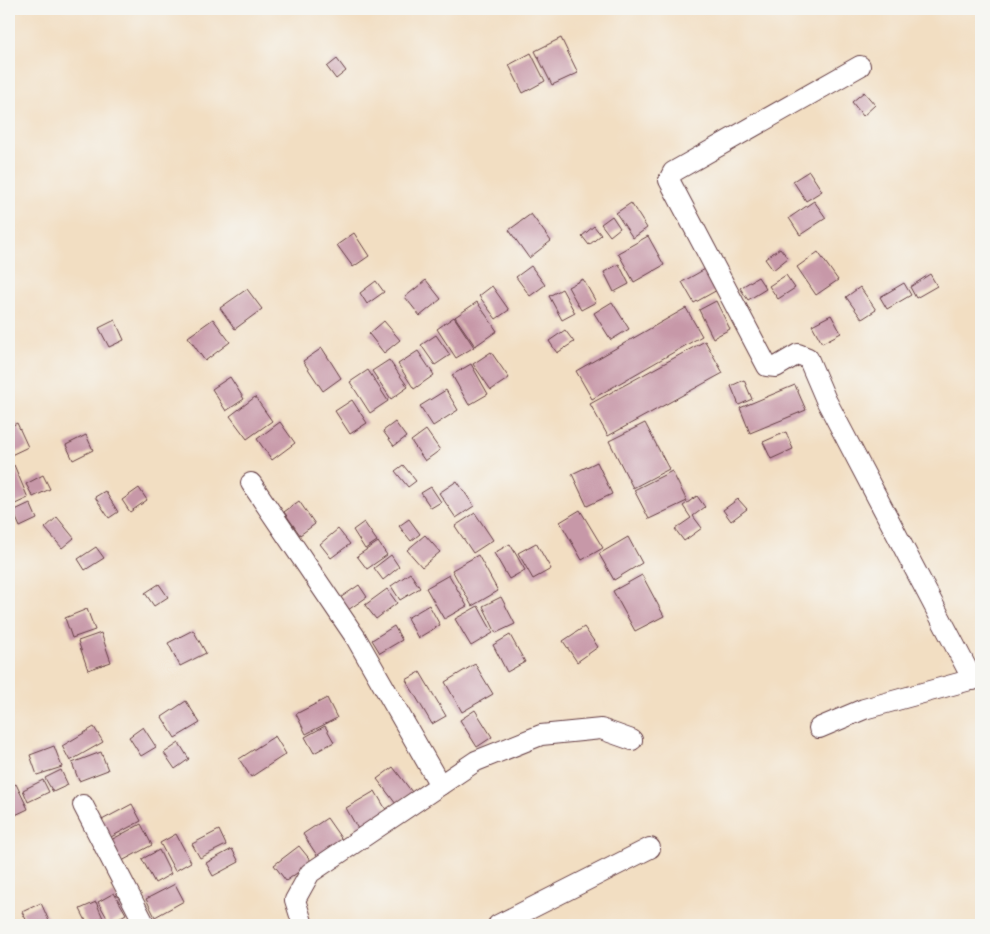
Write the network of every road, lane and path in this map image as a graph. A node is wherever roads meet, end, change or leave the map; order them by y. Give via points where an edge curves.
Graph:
1 (860, 66) dead end
2 (251, 482) dead end
3 (977, 679) edge
4 (819, 728) dead end
5 (632, 740) dead end
6 (440, 785) junction
7 (83, 805) dead end
8 (650, 848) dead end
9 (145, 925) edge
10 (303, 925) edge
11 (498, 925) edge

1 - 3 street via 673,172 668,180 767,366 776,367 798,354 808,358 831,409
2 - 6 street via 356,638
3 - 4 street via 864,709
5 - 6 street via 601,729 540,735 476,761
6 - 10 street via 310,873 295,900
7 - 9 street
8 - 11 street

